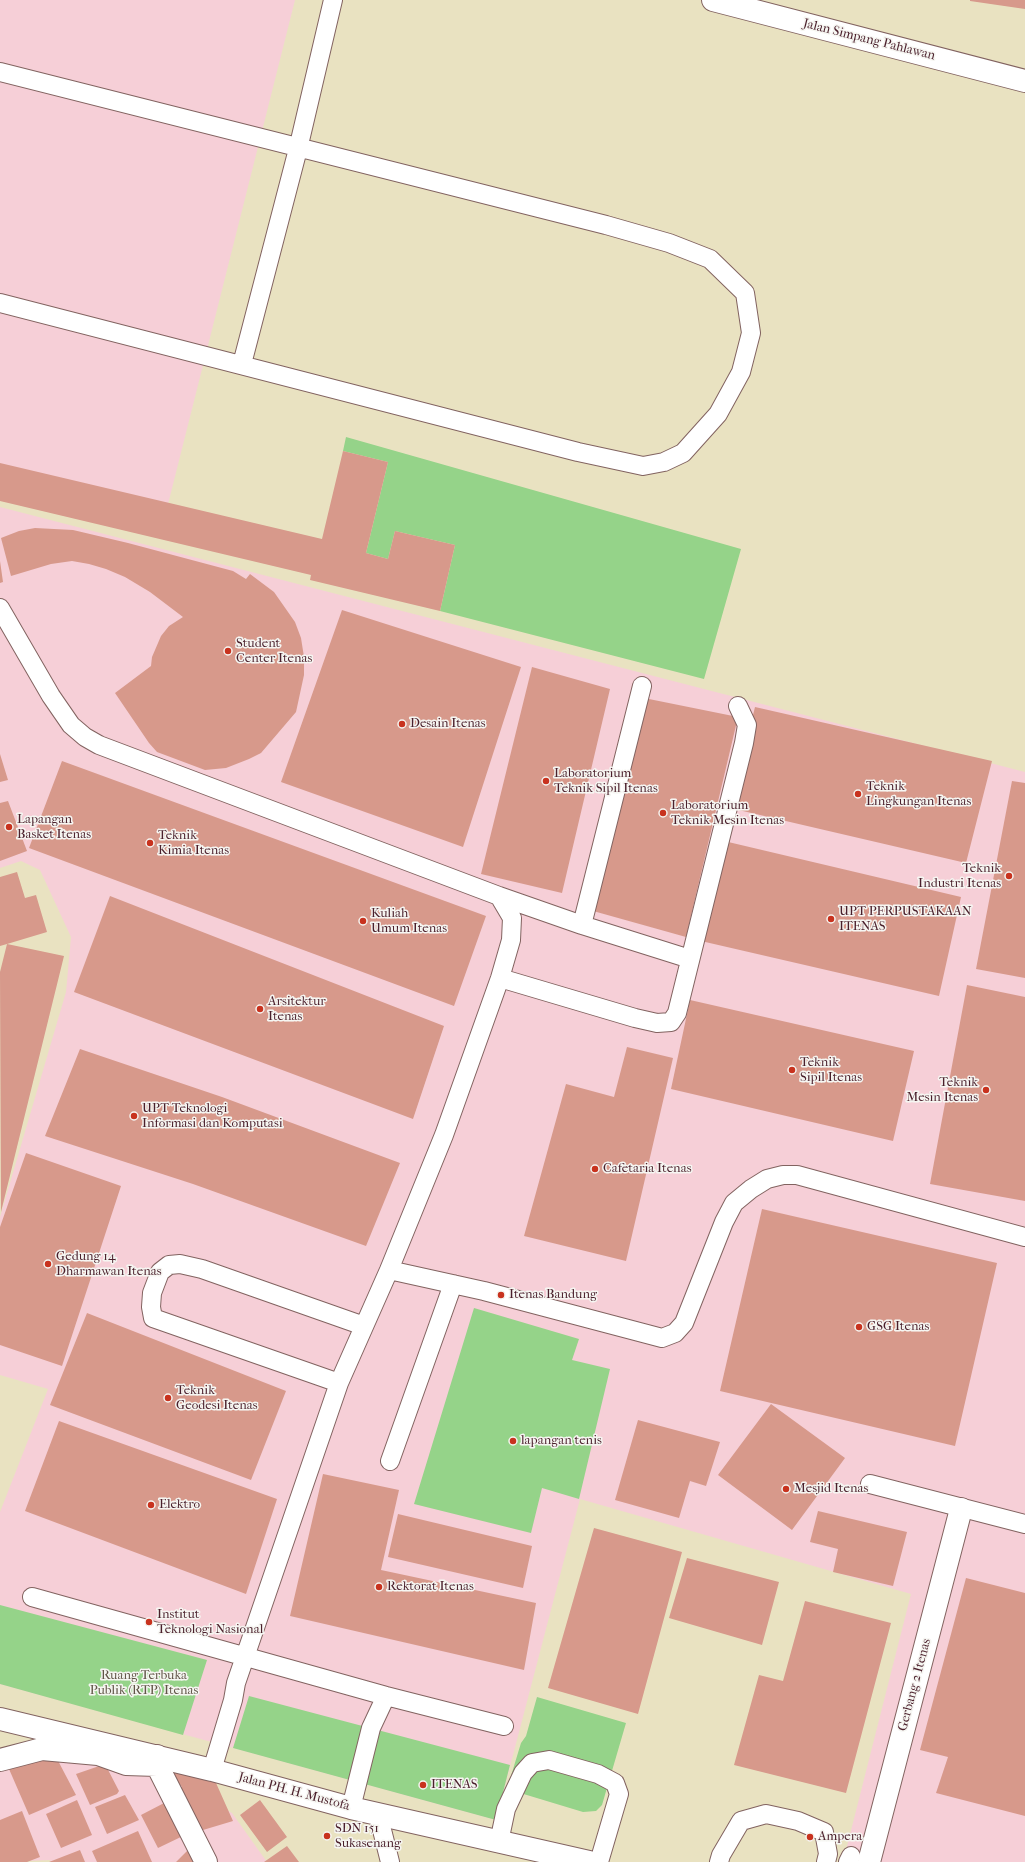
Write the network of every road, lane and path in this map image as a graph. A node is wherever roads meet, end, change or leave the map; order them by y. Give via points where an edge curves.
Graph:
1 (333, 0) edge
2 (713, 0) edge
3 (0, 72) edge
4 (1025, 80) edge
5 (298, 149) junction
6 (0, 303) edge
7 (242, 364) junction
8 (0, 608) edge
9 (642, 686) dead end
10 (738, 706) dead end
11 (499, 896) junction
12 (582, 925) junction
13 (690, 959) junction
14 (500, 978) junction
15 (1025, 1237) edge
16 (389, 1270) junction
17 (453, 1284) junction
18 (364, 1326) junction
19 (339, 1382) junction
20 (390, 1460) dead end
21 (870, 1484) dead end
22 (961, 1509) junction
23 (1025, 1524) edge
24 (32, 1597) dead end
25 (246, 1657) junction
26 (386, 1696) junction
27 (0, 1719) edge
28 (504, 1726) dead end
29 (0, 1760) edge
30 (157, 1761) junction
31 (212, 1770) junction
32 (351, 1808) junction
33 (378, 1814) junction
34 (499, 1842) junction
35 (856, 1860) edge
36 (206, 1862) edge
37 (390, 1862) edge
38 (590, 1862) edge
39 (599, 1862) edge
40 (719, 1862) edge
41 (826, 1862) edge

1 - 5 lane
2 - 4 main road, Jalan Simpang Pahlawan
3 - 5 lane
5 - 7 lane
5 - 7 lane via 606,225 669,243 710,259 745,293 751,333 741,372 718,414 683,453 664,462 643,466 578,452
6 - 7 lane
8 - 11 lane via 51,696 71,725 90,740
9 - 12 lane
10 - 13 lane via 747,725 744,743
11 - 12 lane
11 - 14 lane via 512,918 511,940
12 - 13 lane
13 - 14 lane via 677,1014 670,1022 657,1023 635,1018
14 - 16 lane via 444,1135
15 - 17 lane via 797,1175 783,1175 756,1186 734,1203 684,1323 675,1333 662,1338
16 - 17 lane
16 - 18 lane
17 - 20 lane
18 - 19 lane
18 - 19 lane via 202,1269 180,1264 169,1265 160,1272 152,1293 151,1307 154,1318
19 - 25 lane
21 - 22 lane
22 - 23 lane
22 - 35 main road, Gerbang 2 Itenas
24 - 25 lane
25 - 26 lane
25 - 31 lane via 236,1683
26 - 28 lane
26 - 32 lane via 371,1728
27 - 30 main road, Jalan PH. H. Mustofa
29 - 30 main road via 42,1749 98,1754 126,1764
30 - 31 main road, Jalan PH. H. Mustofa
30 - 36 main road
31 - 32 main road, Jalan PH. H. Mustofa
32 - 33 main road, Jalan PH. H. Mustofa
33 - 34 main road, Jalan PH. H. Mustofa
33 - 37 lane
34 - 38 main road, Jalan PH. H. Mustofa
34 - 39 lane via 506,1809 523,1773 532,1763 549,1760 598,1774 615,1783 619,1794
40 - 41 lane via 741,1821 766,1814 798,1821 824,1832 828,1854

